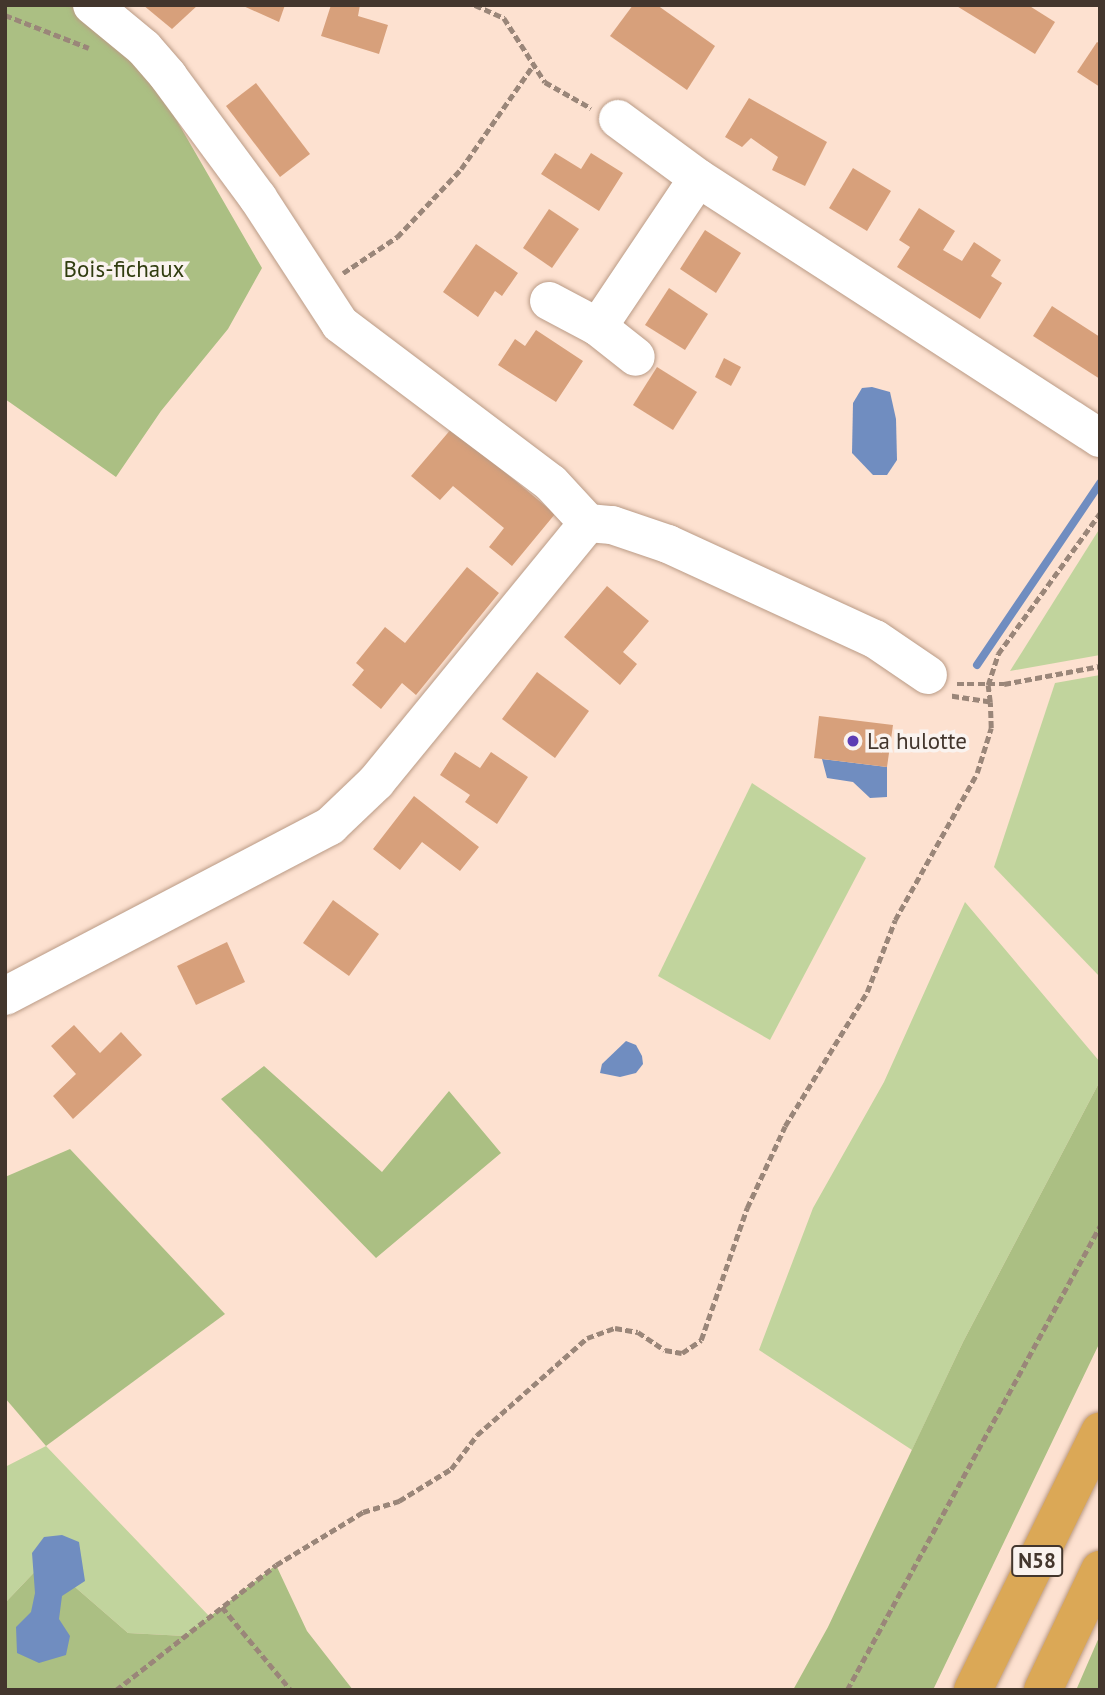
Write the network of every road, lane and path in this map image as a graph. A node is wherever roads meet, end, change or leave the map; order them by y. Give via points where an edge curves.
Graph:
1 (92, 5) edge
2 (475, 5) edge
3 (534, 64) junction
4 (618, 119) joint
5 (698, 178) junction
6 (317, 292) junction
7 (549, 301) dead end
8 (598, 327) junction
9 (636, 357) dead end
10 (1100, 438) edge
11 (1100, 513) edge
12 (588, 523) junction
13 (1100, 666) edge
14 (936, 684) junction
15 (988, 685) junction
16 (990, 702) junction
17 (5, 996) edge
18 (1100, 1226) edge
19 (1100, 1432) edge
20 (1100, 1570) edge
21 (222, 1607) junction
22 (116, 1690) edge
23 (291, 1690) edge
24 (847, 1690) edge
25 (973, 1690) edge
26 (1043, 1690) edge

1 - 6 street via 144,48 168,76 258,198
2 - 3 path via 504,18
3 - 4 path via 545,82
3 - 6 path via 461,169 406,227
4 - 5 street
5 - 8 street
5 - 10 street
6 - 12 street via 340,324 551,483
7 - 8 street
8 - 9 street
11 - 15 path via 998,654
12 - 14 street via 668,544 875,639
12 - 17 street via 376,782 330,826
13 - 15 path
14 - 15 path
14 - 16 path
15 - 16 path
16 - 21 path via 991,727 977,773 895,920 867,992 785,1126 747,1208 701,1340 682,1353 665,1350 638,1332 615,1328 587,1338 477,1435 443,1475 399,1501 363,1512 275,1565
18 - 24 path
19 - 25 highway, N58
20 - 26 highway, N58
21 - 22 path
21 - 23 path

